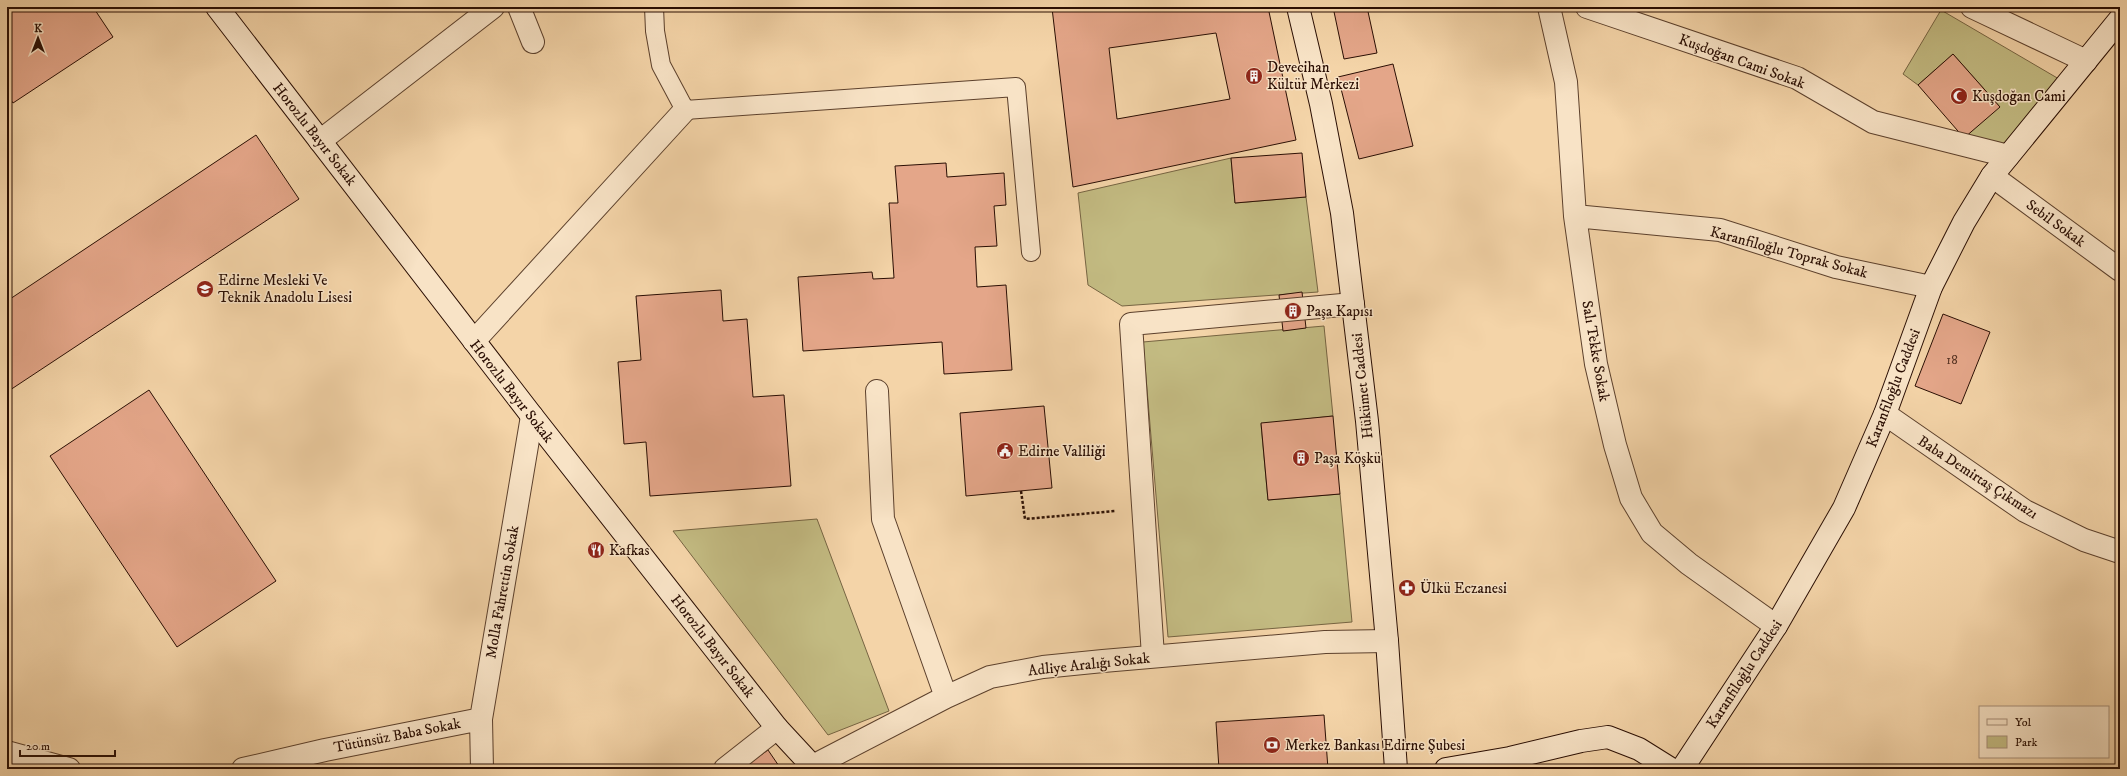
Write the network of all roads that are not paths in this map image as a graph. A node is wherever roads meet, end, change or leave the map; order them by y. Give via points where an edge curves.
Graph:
1 (217, 7) edge
2 (493, 7) edge
3 (519, 7) edge
4 (654, 7) edge
5 (1298, 7) edge
6 (1549, 7) edge
7 (1587, 7) edge
8 (1972, 7) edge
9 (2120, 18) edge
10 (533, 42) dead end
11 (2086, 60) junction
12 (685, 110) junction
13 (320, 141) junction
14 (2008, 156) junction
15 (1992, 176) junction
16 (1575, 216) junction
17 (1031, 252) dead end
18 (2120, 270) edge
19 (1931, 287) junction
20 (1353, 304) junction
21 (474, 341) junction
22 (877, 392) dead end
23 (1885, 414) junction
24 (532, 416) junction
25 (2120, 552) edge
26 (1776, 626) junction
27 (1387, 641) junction
28 (1153, 656) junction
29 (946, 696) junction
30 (481, 719) junction
31 (777, 728) junction
32 (7, 752) edge
33 (814, 768) edge
34 (69, 769) edge
35 (243, 769) edge
36 (482, 769) edge
37 (725, 769) edge
38 (1396, 769) edge
39 (1446, 769) edge
40 (1671, 769) edge
41 (1682, 769) edge

1 - 13 street, Horozlu Bayır Sokak
2 - 13 street
3 - 10 street
4 - 12 lane via 655,32 661,65
5 - 20 street, Hükümet Caddesi via 1321,104 1342,213
6 - 16 street, Salı Tekke Sokak via 1566,82
7 - 14 street, Kuşdoğan Cami Sokak via 1797,78 1873,122
8 - 11 street
9 - 11 street, Karanfiloğlu Caddesi
11 - 14 street, Karanfiloğlu Caddesi
12 - 17 lane via 1016,87
12 - 21 street
13 - 21 street, Horozlu Bayır Sokak
14 - 15 street, Karanfiloğlu Caddesi
15 - 18 street, Sebil Sokak
15 - 19 street, Karanfiloğlu Caddesi via 1964,222
16 - 19 street, Karanfiloğlu Toprak Sokak via 1720,230 1836,267
16 - 26 street, Salı Tekke Sokak via 1596,364 1615,445 1631,498 1652,533 1689,564
19 - 23 street, Karanfiloğlu Caddesi
20 - 27 street, Hükümet Caddesi via 1367,421
20 - 28 street via 1131,324
21 - 24 street, Horozlu Bayır Sokak
22 - 29 street via 883,519
23 - 25 street, Baba Demirtaş Çıkmazı via 2025,511 2084,540
23 - 26 street, Karanfiloğlu Caddesi via 1844,508
24 - 30 street, Molla Fahrettin Sokak
24 - 31 street, Horozlu Bayır Sokak
26 - 41 street, Karanfiloğlu Caddesi
27 - 28 street, Adliye Aralığı Sokak via 1325,642
27 - 38 street, Hükümet Caddesi
28 - 29 street, Adliye Aralığı Sokak via 1043,668 990,677
29 - 33 street, Adliye Aralığı Sokak
30 - 35 street, Tütünsüz Baba Sokak
30 - 36 street, Molla Fahrettin Sokak
31 - 33 street, Horozlu Bayır Sokak
31 - 37 street
32 - 34 street
39 - 40 street via 1608,737 1639,749

